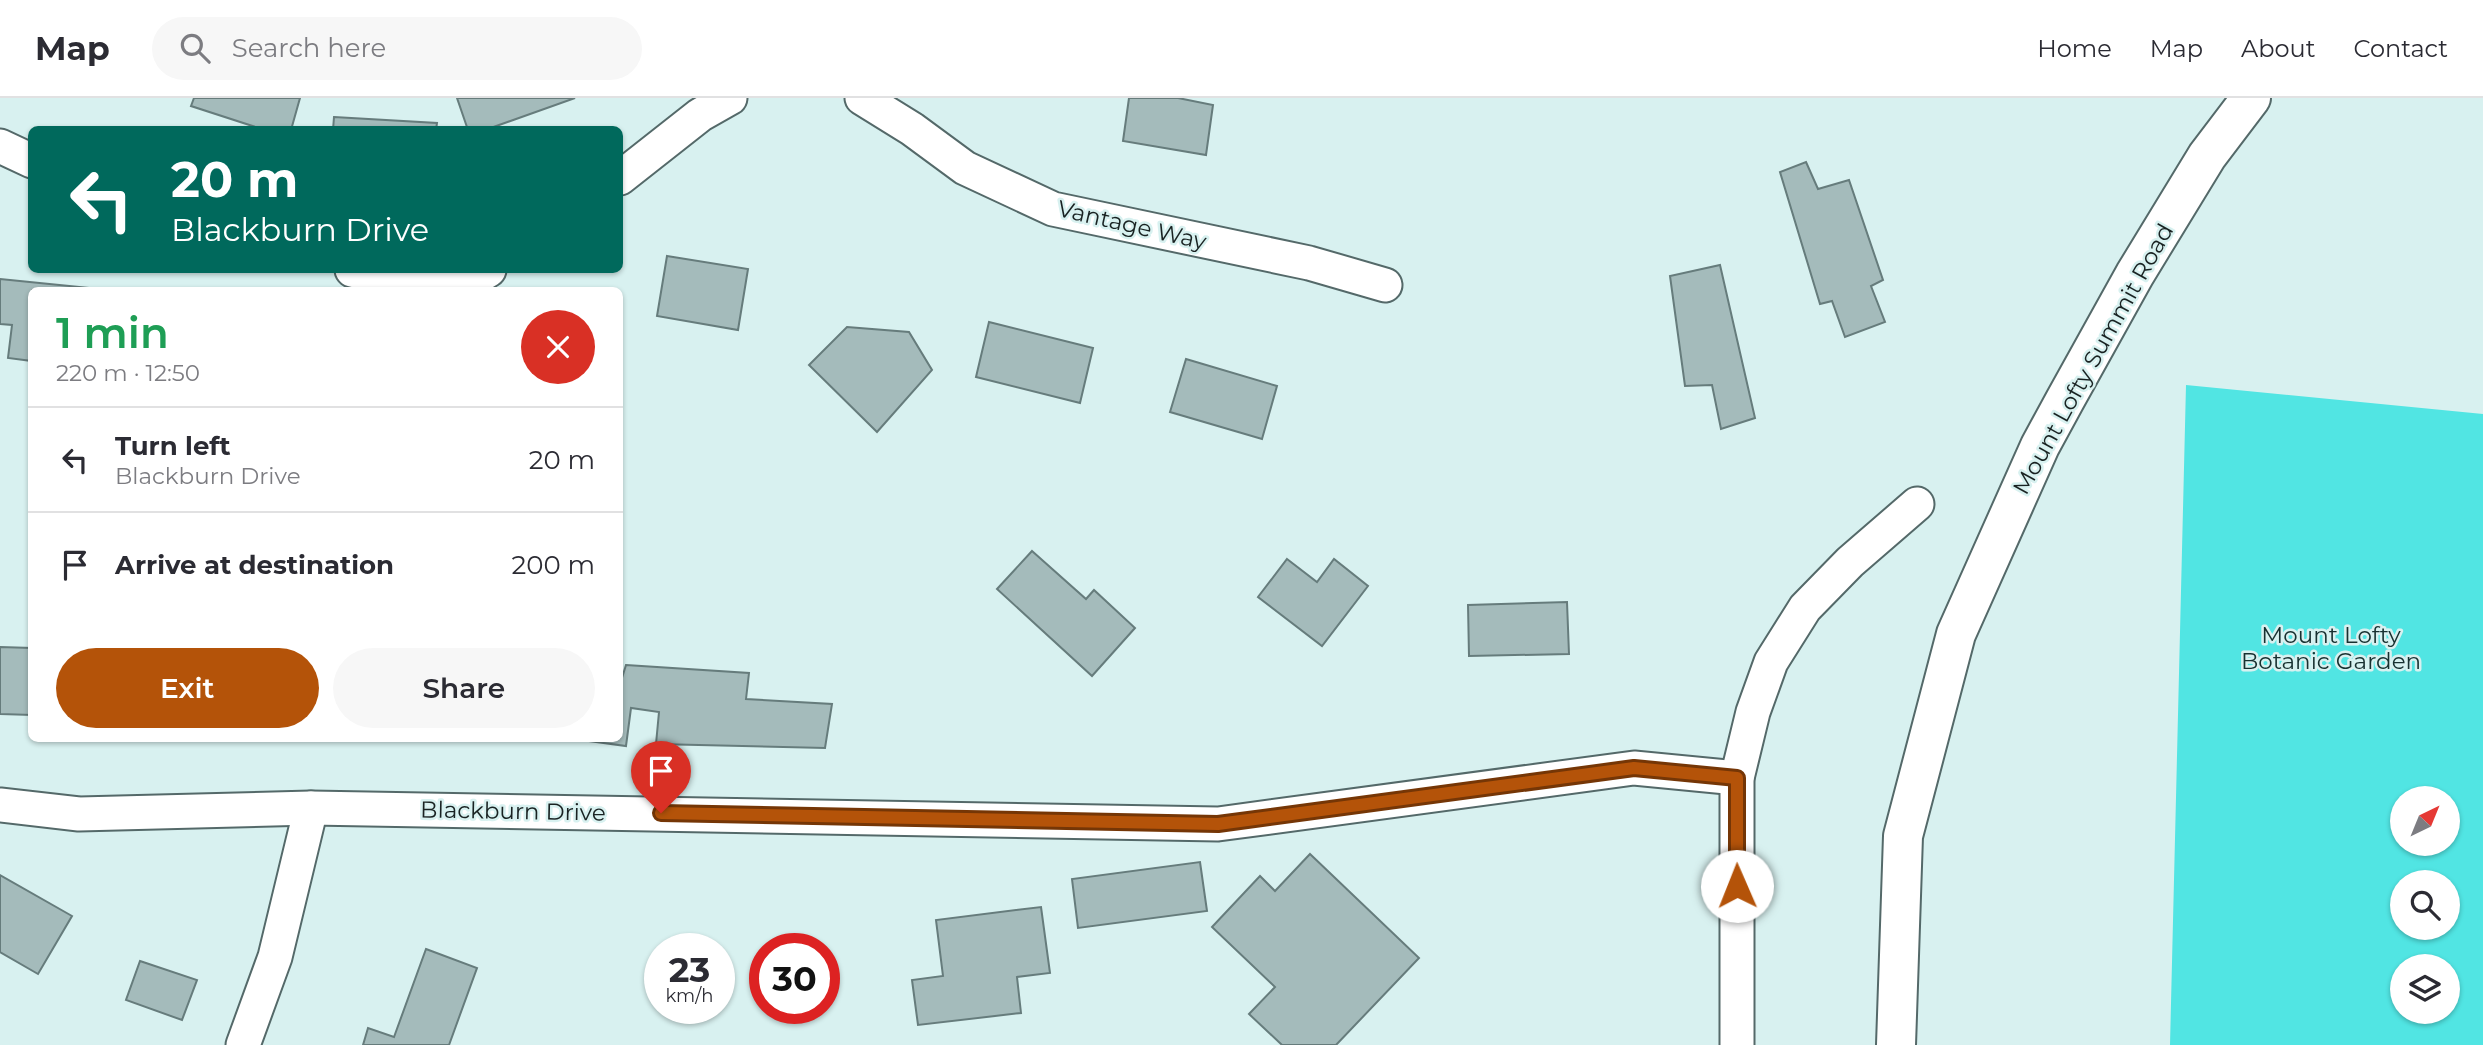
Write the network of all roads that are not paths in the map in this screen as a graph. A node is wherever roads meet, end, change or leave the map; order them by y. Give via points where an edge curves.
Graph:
1 (730, 98) edge
2 (862, 98) edge
3 (2250, 98) edge
4 (0, 145) edge
5 (28, 159) edge
6 (623, 176) edge
7 (364, 273) edge
8 (484, 273) edge
9 (1385, 285) dead end
10 (1917, 504) dead end
11 (1737, 778) junction
12 (0, 805) edge
13 (311, 807) junction
14 (243, 1045) edge
15 (1737, 1045) edge
16 (1896, 1045) edge

1 - 6 street via 700,114
2 - 9 street, Vantage Way via 965,168 1053,209 1309,263
3 - 16 main road, Mount Lofty Summit Road via 2207,156 2065,400 1955,634 1903,835
4 - 5 street
7 - 8 street via 398,282
10 - 11 street via 1805,608 1771,662
11 - 13 street, Blackburn Drive via 1634,768 1218,824
11 - 15 street
12 - 13 street, Blackburn Drive via 79,814
13 - 14 street via 275,957

